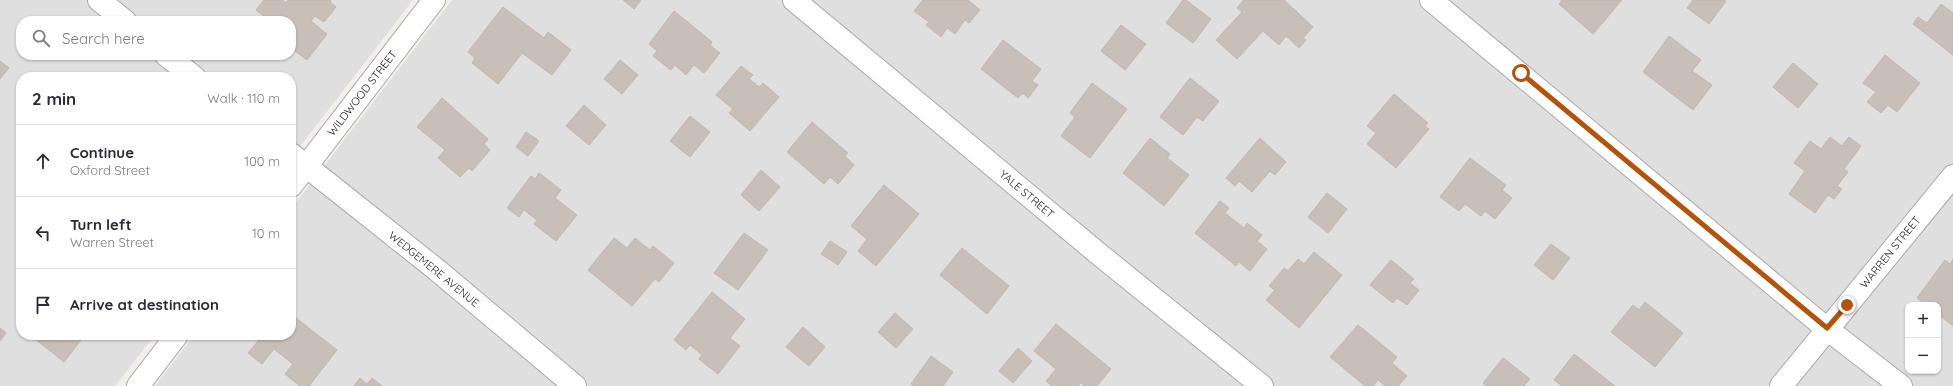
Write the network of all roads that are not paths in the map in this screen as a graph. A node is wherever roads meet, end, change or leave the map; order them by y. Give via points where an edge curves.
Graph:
1 (100, 0) edge
2 (434, 0) edge
3 (794, 0) edge
4 (1431, 0) edge
5 (118, 16) edge
6 (172, 60) edge
7 (188, 72) edge
8 (299, 160) edge
9 (296, 170) edge
10 (1953, 176) edge
11 (1827, 328) junction
12 (173, 340) edge
13 (138, 386) edge
14 (575, 386) edge
15 (1262, 386) edge
16 (1781, 386) edge
17 (1901, 386) edge

1 - 5 street
2 - 8 street, WILDWOOD STREET
3 - 15 street, YALE STREET via 1100,255
4 - 11 street
6 - 7 street
8 - 9 street, WILDWOOD STREET
8 - 14 street, WEDGEMERE AVENUE via 437,270
10 - 11 street, WARREN STREET
11 - 16 street, WARREN STREET
11 - 17 street
12 - 13 street

